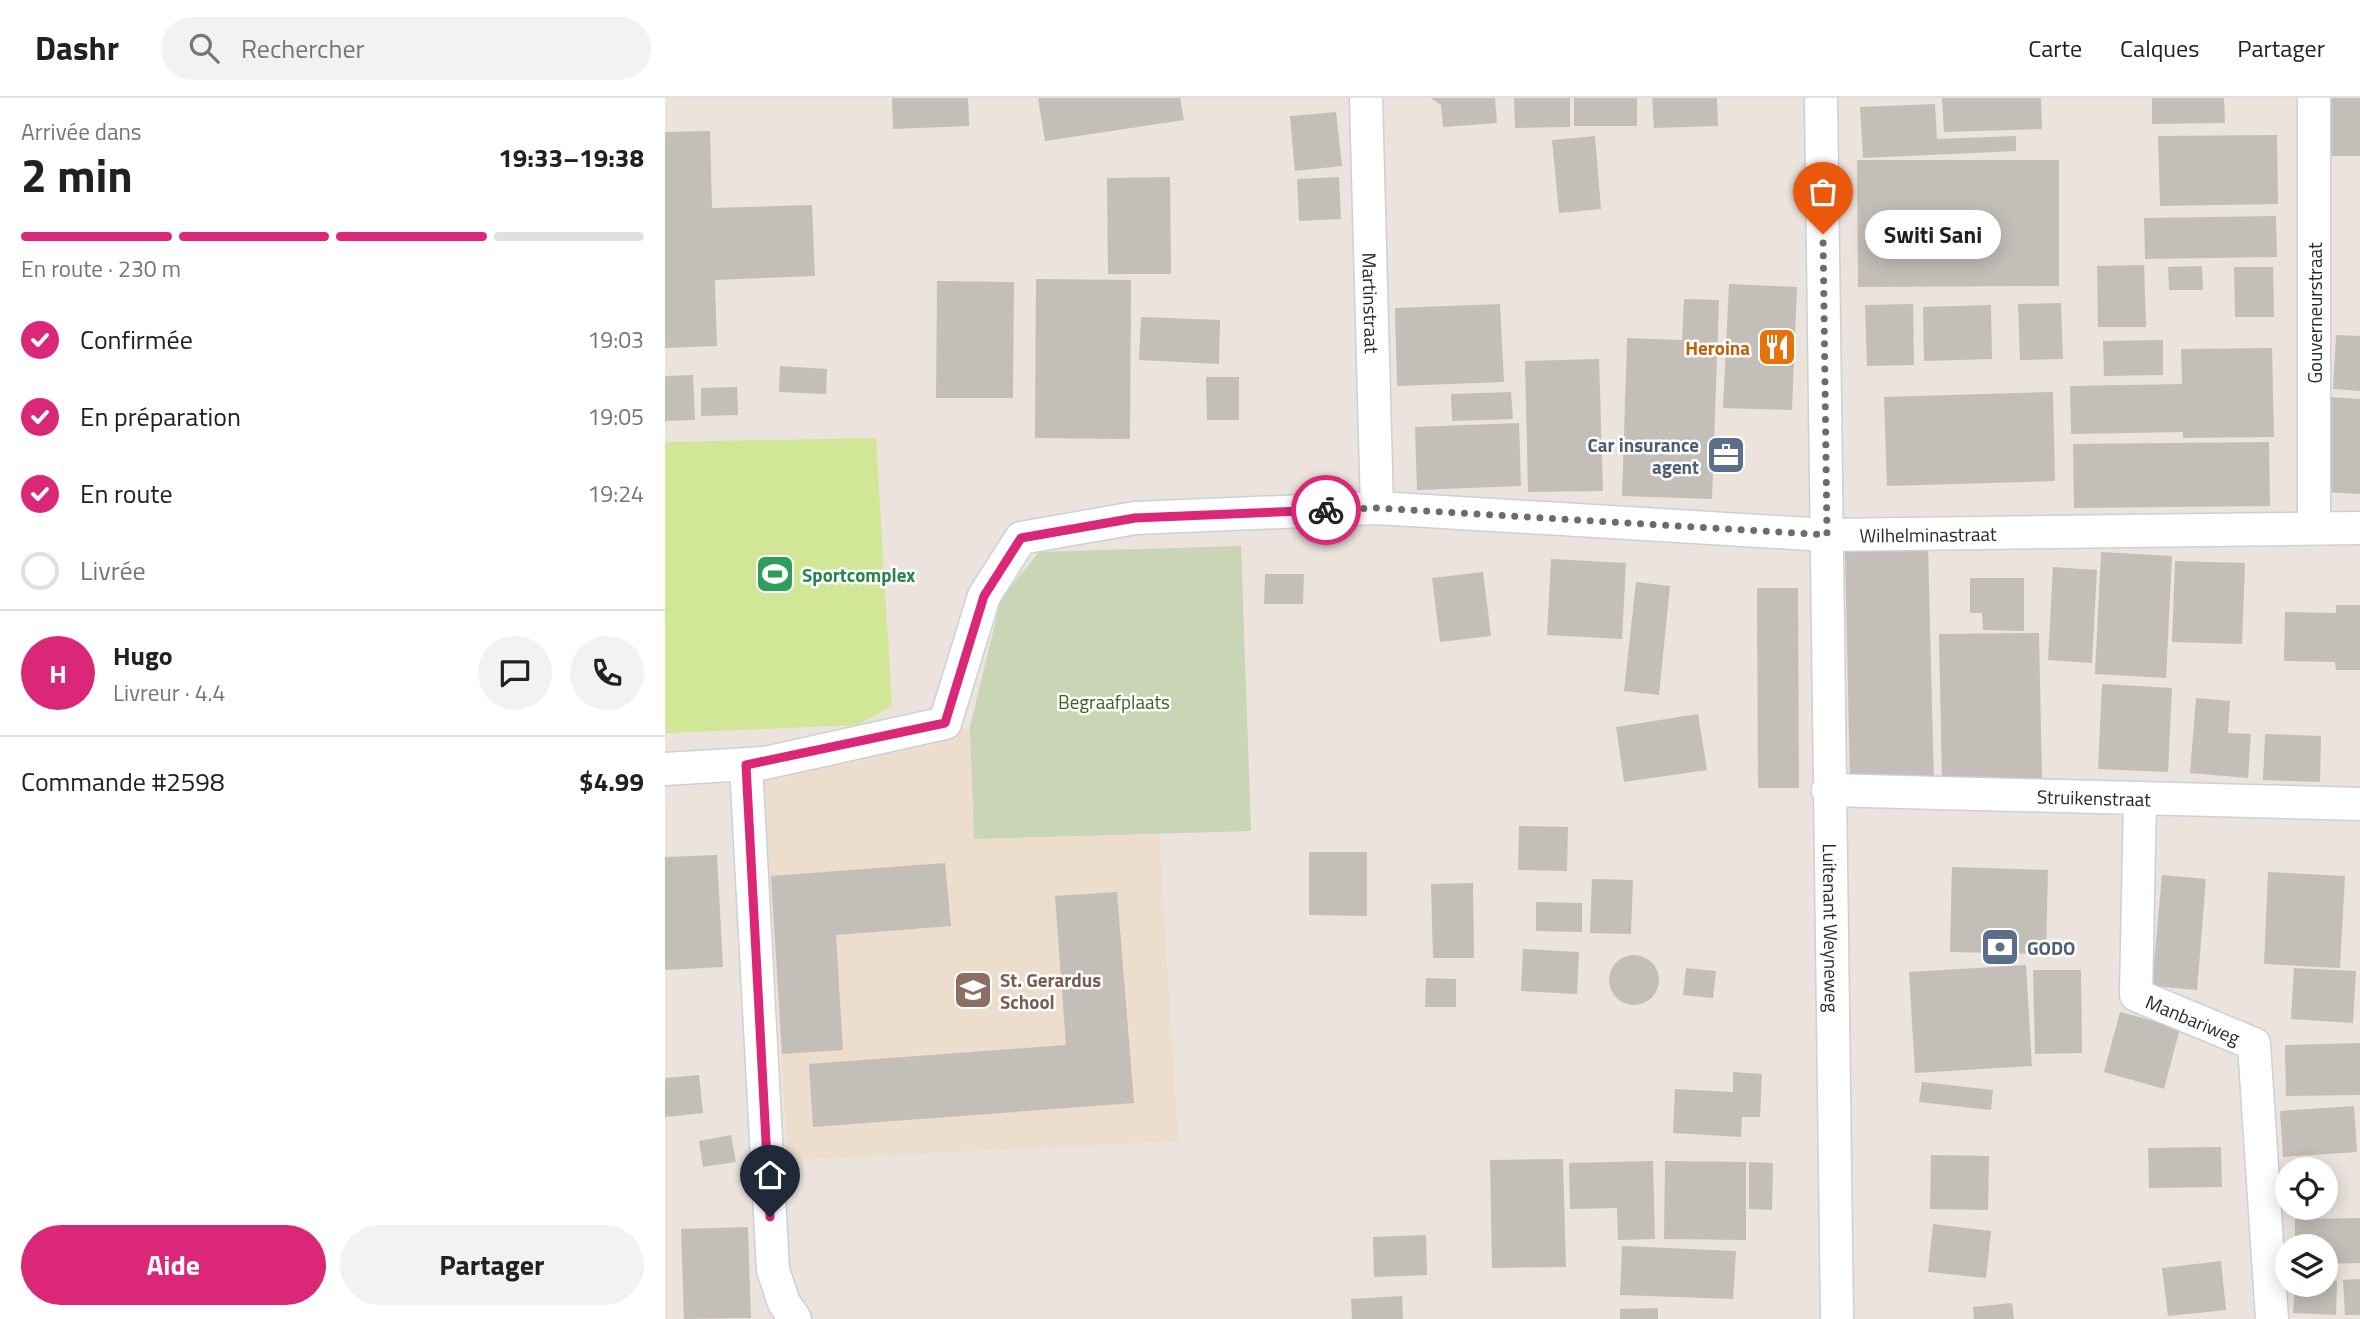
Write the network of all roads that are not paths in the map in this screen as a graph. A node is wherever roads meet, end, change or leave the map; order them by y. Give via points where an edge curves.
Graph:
1 (1366, 98) edge
2 (1821, 98) edge
3 (2314, 98) edge
4 (1377, 508) junction
5 (2314, 528) junction
6 (2360, 528) edge
7 (1827, 535) junction
8 (746, 765) junction
9 (665, 769) edge
10 (1828, 790) junction
11 (2140, 798) junction
12 (2360, 804) edge
13 (795, 1319) edge
14 (1837, 1319) edge
15 (2272, 1319) edge

1 - 4 street, Martinstraat
2 - 7 street, Luitenant Weyneweg
3 - 5 street, Gouverneurstraat
4 - 7 street, Wilhelminastraat
4 - 8 street, Wilhelminastraat via 1135,518 1021,538 984,596 945,723
5 - 6 street, Wilhelminastraat
5 - 7 street, Wilhelminastraat
7 - 10 street, Luitenant Weyneweg
8 - 9 street, Wilhelminastraat
8 - 13 street via 773,1270
10 - 11 street, Struikenstraat
10 - 14 street, Luitenant Weyneweg
11 - 12 street, Struikenstraat
11 - 15 street, Manbariweg via 2136,995 2254,1044

